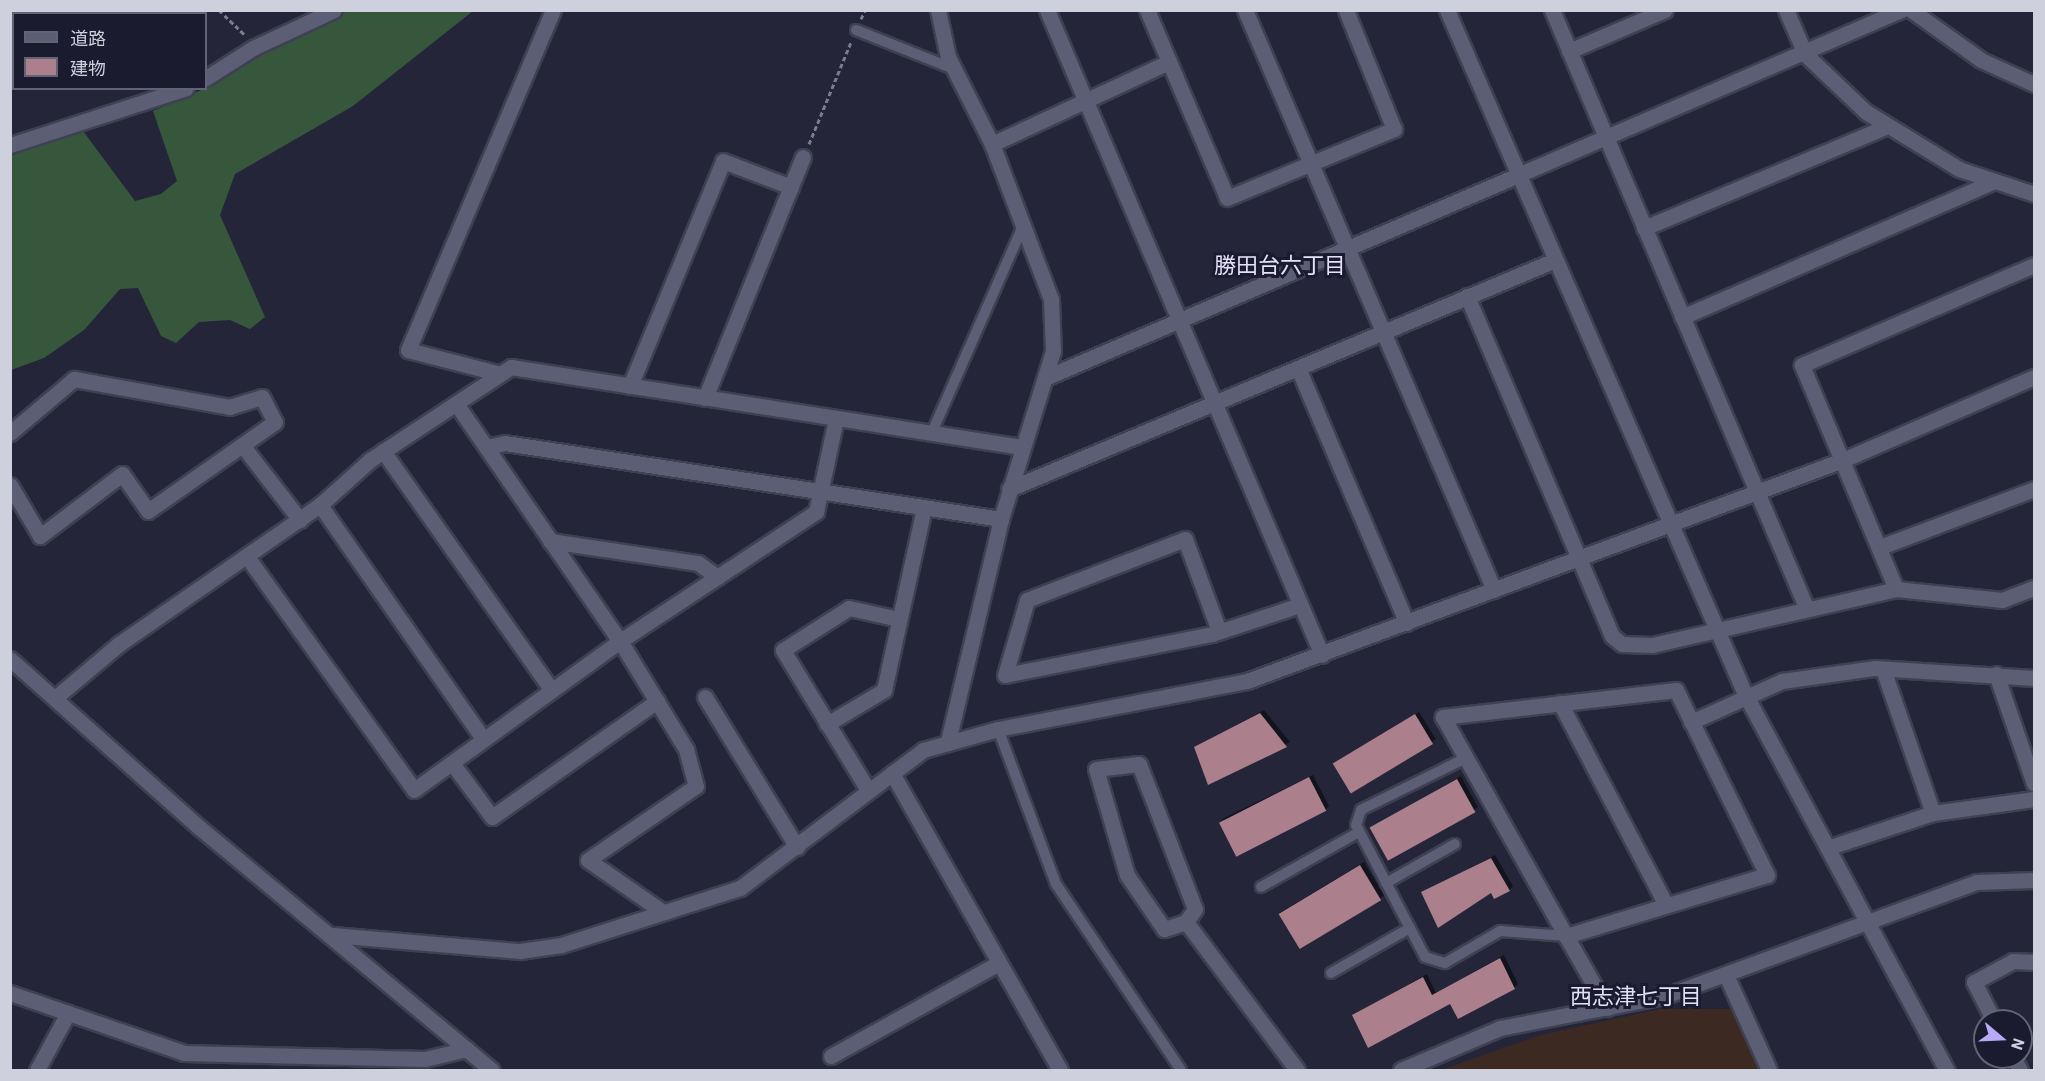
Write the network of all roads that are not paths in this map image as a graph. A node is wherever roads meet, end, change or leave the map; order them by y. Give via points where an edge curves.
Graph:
1 (334, 10) edge
2 (553, 10) edge
3 (938, 10) edge
4 (1047, 10) edge
5 (1147, 10) edge
6 (1245, 10) edge
7 (1346, 10) edge
8 (1447, 10) edge
9 (1552, 10) edge
10 (1665, 10) edge
11 (1786, 10) edge
12 (1902, 10) edge
13 (1911, 10) edge
14 (856, 30) road end
15 (1569, 51) junction
16 (1805, 54) junction
17 (1169, 62) junction
18 (954, 69) junction
19 (207, 77) edge
20 (2034, 84) edge
21 (180, 90) edge
22 (1085, 101) junction
23 (1886, 127) junction
24 (1605, 137) junction
25 (992, 144) junction
26 (10, 145) edge
27 (803, 157) road end
28 (1310, 164) junction
29 (1518, 175) junction
30 (1992, 182) junction
31 (791, 187) junction
32 (2034, 194) edge
33 (1023, 226) junction
34 (1644, 228) junction
35 (1348, 248) junction
36 (1555, 260) junction
37 (2034, 265) edge
38 (1467, 296) junction
39 (1682, 317) junction
40 (1179, 319) junction
41 (1382, 331) junction
42 (1299, 368) junction
43 (497, 373) junction
44 (1047, 377) junction
45 (2034, 377) edge
46 (630, 386) junction
47 (705, 398) junction
48 (1214, 404) junction
49 (457, 405) junction
50 (836, 419) junction
51 (933, 430) junction
52 (10, 433) edge
53 (242, 445) junction
54 (486, 447) junction
55 (1022, 447) junction
56 (383, 451) junction
57 (1843, 460) junction
58 (10, 485) edge
59 (1009, 489) junction
60 (2034, 489) edge
61 (824, 493) junction
62 (1756, 493) junction
63 (320, 505) junction
64 (924, 508) junction
65 (1001, 519) junction
66 (300, 520) junction
67 (1668, 522) junction
68 (549, 541) junction
69 (1880, 547) junction
70 (248, 558) junction
71 (1579, 558) junction
72 (717, 578) junction
73 (2034, 588) edge
74 (1896, 589) junction
75 (1494, 590) junction
76 (1300, 605) junction
77 (1806, 607) junction
78 (899, 619) junction
79 (1407, 623) junction
80 (1713, 627) junction
81 (1219, 631) junction
82 (620, 641) junction
83 (1322, 655) junction
84 (10, 659) edge
85 (1883, 669) junction
86 (1996, 674) junction
87 (2034, 678) edge
88 (551, 689) junction
89 (1745, 694) junction
90 (705, 697) dead end
91 (55, 698) junction
92 (657, 701) junction
93 (1560, 703) junction
94 (1692, 722) junction
95 (827, 724) junction
96 (998, 729) junction
97 (483, 739) junction
98 (948, 741) junction
99 (1466, 758) junction
100 (452, 763) junction
101 (892, 773) junction
102 (2034, 784) edge
103 (868, 790) junction
104 (2034, 799) edge
105 (1933, 813) junction
106 (1359, 832) junction
107 (1455, 844) dead end
108 (797, 847) junction
109 (1830, 848) junction
110 (2034, 880) edge
111 (1386, 883) junction
112 (1261, 887) dead end
113 (1666, 905) junction
114 (663, 912) junction
115 (1867, 920) junction
116 (1186, 922) junction
117 (1410, 928) junction
118 (332, 935) junction
119 (1566, 936) junction
120 (2034, 962) edge
121 (999, 963) junction
122 (1331, 973) dead end
123 (1726, 975) junction
124 (10, 993) edge
125 (1607, 1008) junction
126 (1988, 1009) edge
127 (68, 1013) junction
128 (467, 1049) junction
129 (831, 1056) dead end
130 (37, 1071) edge
131 (492, 1071) edge
132 (1060, 1071) edge
133 (1181, 1071) edge
134 (1297, 1071) edge
135 (1401, 1071) edge
136 (1769, 1071) edge
137 (1947, 1071) edge

1 - 19 street via 253,48
2 - 43 street via 408,350
3 - 18 street
4 - 22 street
5 - 17 street
6 - 28 street
7 - 28 street via 1394,129
8 - 29 street
9 - 15 street
10 - 15 street
11 - 16 street
12 - 16 street
13 - 20 street via 1981,60
14 - 18 lane
15 - 24 street
16 - 23 street via 1840,91
16 - 24 street
17 - 22 street
17 - 28 street via 1227,198
18 - 25 street
21 - 26 street
22 - 25 street
22 - 40 street
23 - 30 street via 1934,157
23 - 34 street
24 - 29 street
24 - 34 street
25 - 33 street
27 - 31 street
28 - 35 street
29 - 35 street
29 - 36 street
30 - 32 street
30 - 39 street
31 - 46 street via 723,161
31 - 47 street
33 - 44 street via 1050,299 1053,351
33 - 51 lane
34 - 39 street
35 - 40 street
35 - 41 street
36 - 38 street
36 - 67 street
37 - 57 street via 1802,365
38 - 41 street
38 - 71 street
39 - 62 street
40 - 44 street
40 - 48 street
41 - 42 street
41 - 75 street
42 - 48 street
42 - 79 street
43 - 46 street via 512,367
43 - 49 street
44 - 55 street
45 - 57 street
46 - 47 street
47 - 50 street
48 - 59 street
48 - 76 street
49 - 54 street
49 - 56 street
50 - 51 street
50 - 61 street
51 - 55 street
52 - 53 street via 74,379 229,407 262,397 276,422
53 - 58 street via 148,511 122,474 40,536
53 - 66 street
54 - 61 street via 505,443
54 - 68 street
55 - 59 street
56 - 63 street
56 - 88 street
57 - 62 street
57 - 69 street
59 - 65 street
60 - 69 street
61 - 64 street
61 - 72 street via 816,512
62 - 67 street
62 - 77 street
63 - 66 street
63 - 97 street
64 - 65 street
64 - 78 street
65 - 98 street
66 - 70 street
67 - 71 street
67 - 80 street
68 - 72 street via 698,562
68 - 82 street
69 - 74 street
70 - 91 street via 120,644
70 - 100 street via 414,790
71 - 75 street
71 - 80 street via 1612,636 1622,644 1652,645
72 - 82 street
73 - 74 street via 2002,600
74 - 77 street
75 - 79 street
76 - 81 street
76 - 83 street
77 - 80 street
78 - 95 street via 884,690
78 - 95 street via 849,608 783,650
79 - 83 street
80 - 89 street
81 - 81 street via 1200,636 1005,675 1027,600 1185,539
82 - 88 street
82 - 92 street
83 - 96 street via 1247,681
84 - 91 street
85 - 86 street
85 - 89 street via 1782,681
85 - 105 street
86 - 87 street
86 - 102 street
88 - 97 street
89 - 94 street
89 - 109 street
90 - 108 street
91 - 118 street via 200,828
92 - 100 street via 492,817
92 - 114 street via 686,749 696,786 588,860
93 - 94 street via 1676,690
93 - 99 street via 1443,717
93 - 113 street
94 - 113 street via 1767,875
95 - 103 street
96 - 98 street
96 - 133 lane via 1056,884
97 - 100 street
98 - 101 street via 923,750
99 - 106 lane via 1361,810
99 - 119 street
101 - 103 street
101 - 121 street
103 - 108 street
104 - 105 street
105 - 109 street
106 - 111 lane
106 - 112 lane
107 - 111 lane
108 - 114 street via 740,888
109 - 115 street
110 - 115 street via 1976,882
111 - 117 lane
113 - 119 street
114 - 118 street via 561,945 520,951
115 - 123 street
115 - 137 street
116 - 116 street via 1164,929 1127,875 1096,770 1139,764 1195,909
116 - 134 street
117 - 119 lane via 1425,957 1445,963 1500,931
117 - 122 lane
118 - 128 street
119 - 125 street
120 - 126 street via 2013,961 1974,982
121 - 129 street
121 - 132 street
123 - 125 street
123 - 136 street
124 - 127 street
125 - 135 street via 1500,1028
127 - 128 street via 184,1053 425,1059
127 - 130 street
128 - 131 street

